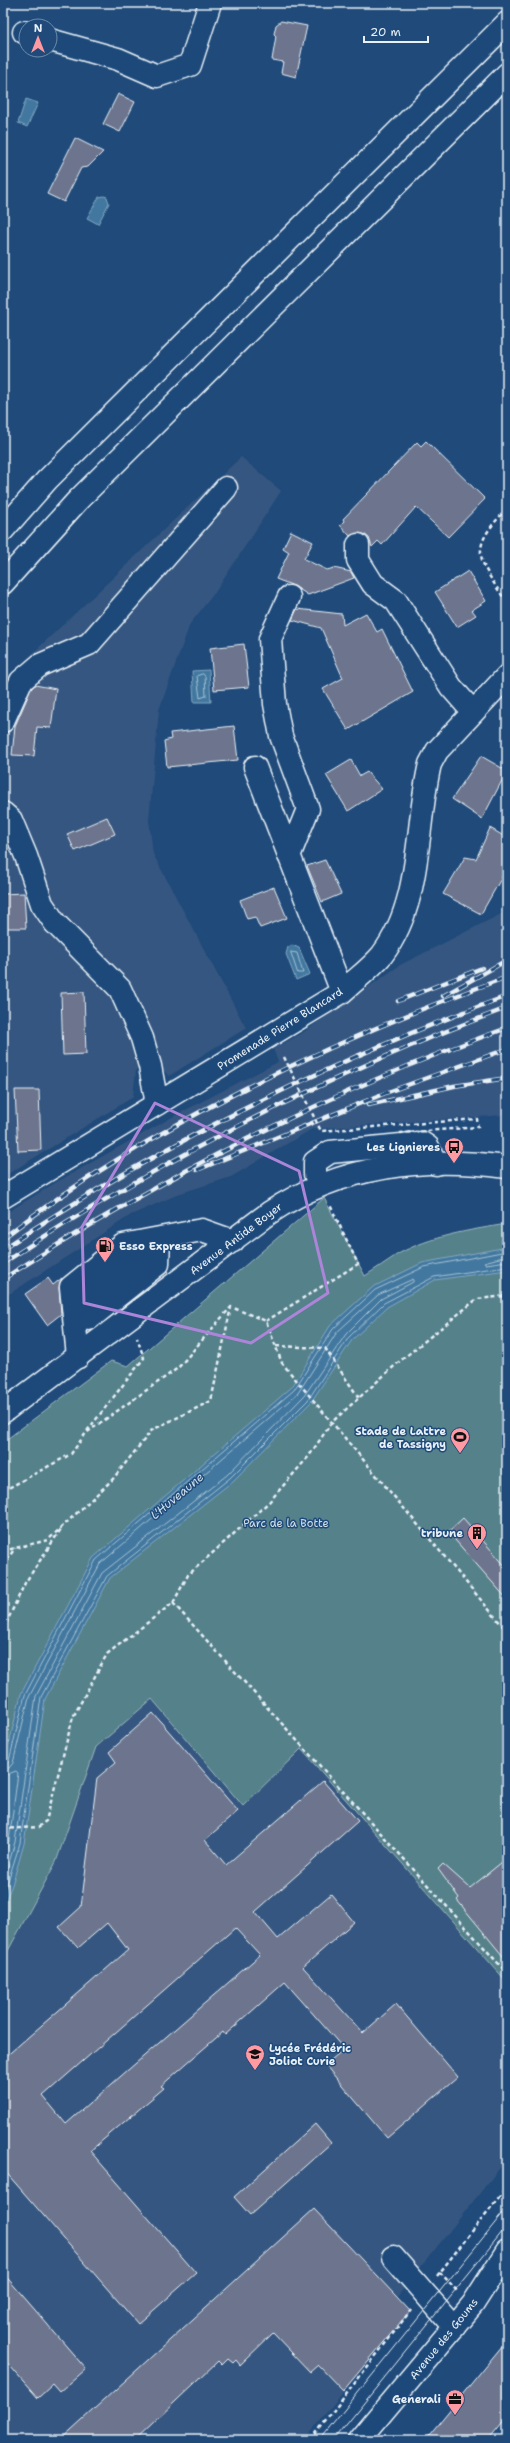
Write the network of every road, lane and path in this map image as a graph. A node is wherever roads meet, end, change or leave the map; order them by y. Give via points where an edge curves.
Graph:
1 (210, 3) edge
2 (507, 23) edge
3 (58, 42) edge
4 (507, 74) edge
5 (226, 488) dead end
6 (507, 509) edge
7 (3, 530) edge
8 (358, 545) dead end
9 (3, 583) edge
10 (290, 597) dead end
11 (507, 603) edge
12 (507, 676) edge
13 (472, 711) junction
14 (3, 721) edge
15 (255, 767) dead end
16 (3, 813) edge
17 (289, 856) junction
18 (342, 992) junction
19 (284, 1057) dead end
20 (157, 1104) junction
21 (400, 1133) dead end
22 (507, 1167) edge
23 (320, 1184) junction
24 (3, 1196) edge
25 (233, 1241) junction
26 (507, 1296) edge
27 (231, 1307) junction
28 (130, 1318) junction
29 (266, 1321) junction
30 (276, 1346) junction
31 (78, 1357) junction
32 (358, 1398) junction
33 (3, 1412) edge
34 (332, 1422) junction
35 (86, 1433) junction
36 (3, 1491) edge
37 (63, 1526) junction
38 (15, 1548) junction
39 (3, 1550) edge
40 (3, 1566) edge
41 (173, 1603) junction
42 (3, 1630) edge
43 (507, 1631) edge
44 (3, 1829) edge
45 (507, 1973) edge
46 (507, 2187) edge
47 (507, 2251) edge
48 (394, 2257) dead end
49 (440, 2272) junction
50 (425, 2292) junction
51 (460, 2294) dead end
52 (454, 2327) junction
53 (311, 2440) edge
54 (359, 2440) edge

1 - 3 main road via 190,65 157,76 118,60
2 - 7 main road via 53,475
4 - 9 main road via 78,500
5 - 14 main road via 88,644 40,665 20,681
6 - 11 path via 490,525 482,540 479,554 486,571
8 - 13 main road via 358,560 373,584 396,601 451,687
10 - 17 main road via 270,639 275,704 281,736 308,809
12 - 13 main road, Promenade Pierre Blancard
13 - 18 main road, Promenade Pierre Blancard via 437,751 430,764 410,891 397,932 381,955
15 - 17 main road
16 - 20 main road via 11,820 42,904 120,989 142,1038
17 - 18 main road
18 - 20 main road, Promenade Pierre Blancard
19 - 21 path, bridge via 321,1131 477,1118 478,1127
20 - 24 main road, Promenade Pierre Blancard
22 - 23 main road, Avenue Antide Boyer via 436,1164 400,1166 357,1172
23 - 25 main road, Avenue Antide Boyer via 293,1197
23 - 29 path via 358,1264
25 - 28 main road, Avenue Antide Boyer
25 - 31 main road via 202,1230 159,1240 75,1308
26 - 32 path via 477,1299
27 - 29 path
27 - 35 path via 178,1368
27 - 37 path via 211,1401 152,1430 112,1480
28 - 31 main road, Avenue Antide Boyer
28 - 35 path via 144,1358
29 - 30 path
30 - 32 path via 325,1348
30 - 34 path via 282,1362
31 - 33 main road, Avenue Antide Boyer
32 - 34 path
34 - 41 path via 309,1456 269,1502 188,1575
34 - 43 path
35 - 36 path via 72,1454
37 - 38 path via 48,1540
37 - 42 path via 25,1583
38 - 39 path
38 - 40 path
41 - 44 path via 107,1654 73,1717 46,1821 38,1827
41 - 45 path
46 - 49 path
47 - 52 main road, Avenue des Goums via 473,2304
48 - 50 main road
49 - 50 path
49 - 51 path
50 - 52 main road
50 - 53 path
52 - 54 main road, Avenue des Goums

